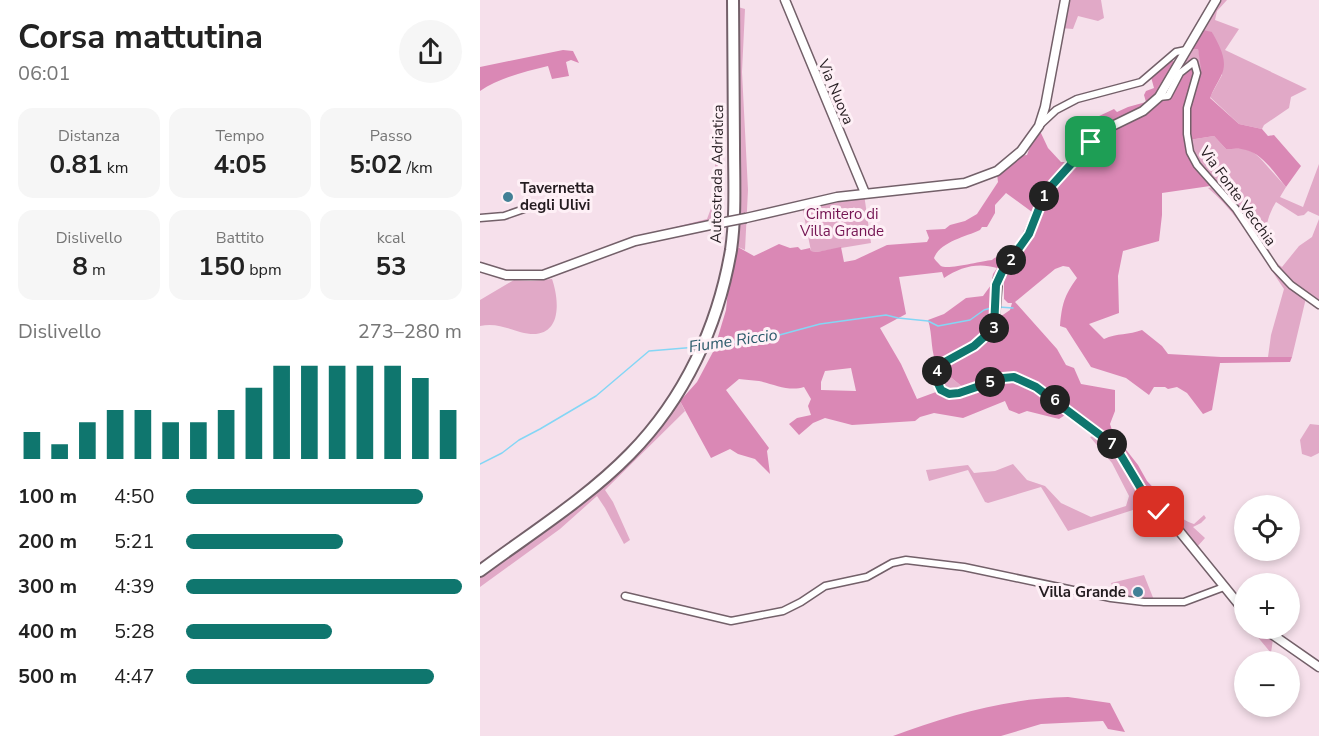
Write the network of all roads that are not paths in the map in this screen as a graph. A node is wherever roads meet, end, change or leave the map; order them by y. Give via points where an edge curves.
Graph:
1 (727, 0) edge
2 (733, 0) edge
3 (785, 0) edge
4 (1065, 0) edge
5 (1216, 0) edge
6 (1186, 50) junction
7 (1159, 96) junction
8 (1039, 126) junction
9 (865, 193) junction
10 (524, 210) dead end
11 (480, 218) edge
12 (480, 267) edge
13 (724, 267) junction
14 (1319, 305) edge
15 (588, 487) junction
16 (480, 563) edge
17 (480, 571) edge
18 (1224, 587) junction
19 (625, 596) dead end
20 (1234, 599) edge
21 (1279, 639) edge
22 (1319, 667) edge

1 - 13 highway, Autostrada Adriatica
2 - 13 highway, Autostrada Adriatica via 734,214
3 - 9 street, Via Nuova
4 - 8 street
5 - 6 street
6 - 7 street
6 - 8 street via 1176,52 1141,82 1077,99 1056,110
7 - 14 street, Via Fonte Vecchia via 1168,96 1180,73 1194,62 1197,73 1187,108 1190,153 1236,209 1275,268
7 - 18 street via 1143,111 1104,130 1045,193 1029,234 996,285 994,328 974,346 943,363 936,379 941,390 949,394 1014,377 1036,387 1116,447 1146,496 1176,526
8 - 9 street via 1016,156 985,177 944,186
9 - 12 street, bridge via 635,241 543,275 506,275
10 - 11 street
13 - 15 highway, Autostrada Adriatica via 694,349 659,415
15 - 16 highway, Autostrada Adriatica
15 - 17 highway, Autostrada Adriatica
18 - 19 street via 1184,602 1144,602 964,567 906,560 867,577 825,586 783,611 734,621
18 - 20 street
21 - 22 street

